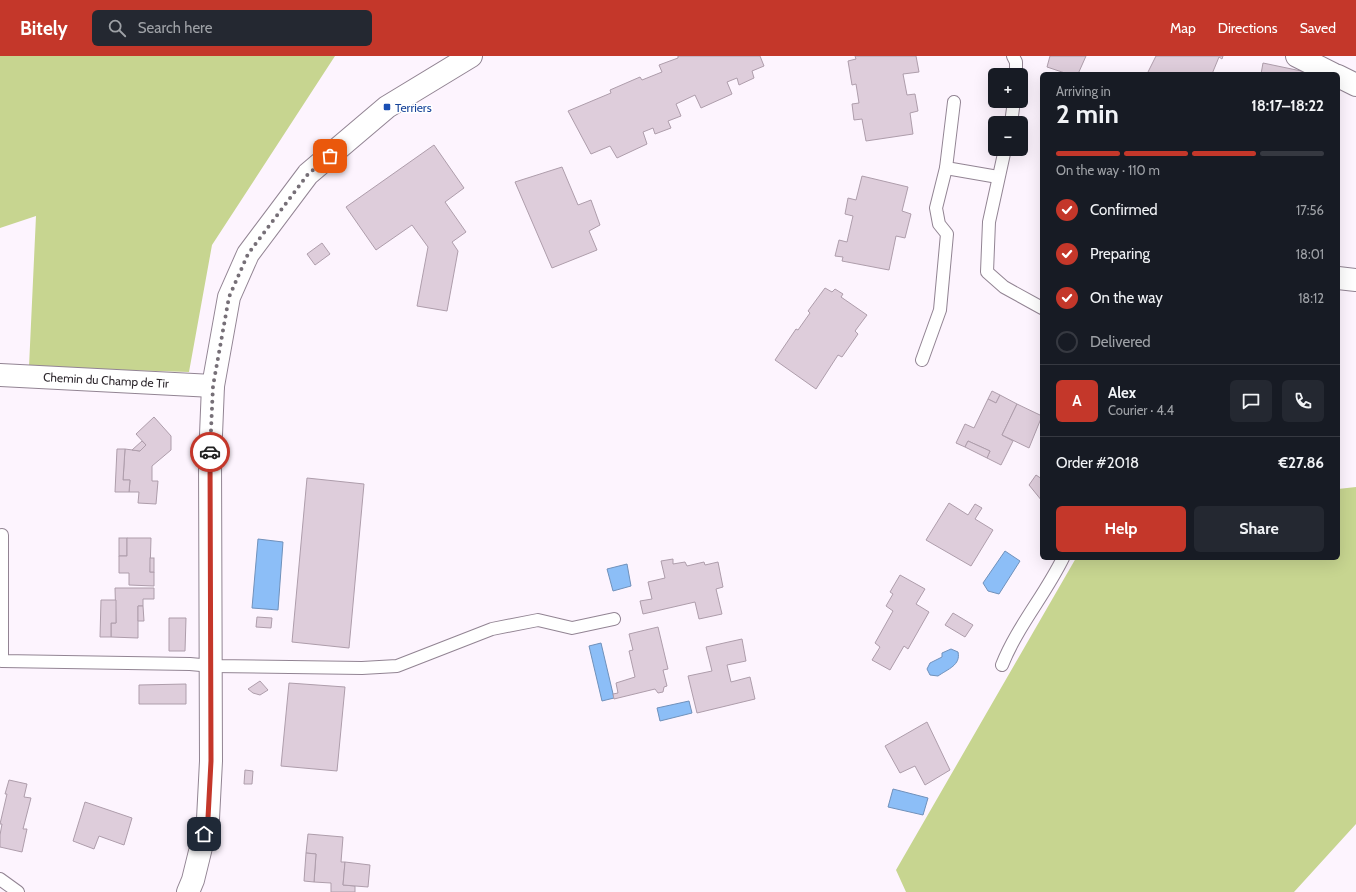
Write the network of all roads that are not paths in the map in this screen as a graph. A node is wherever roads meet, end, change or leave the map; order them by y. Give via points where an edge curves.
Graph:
1 (470, 56) edge
2 (1013, 56) edge
3 (1297, 56) edge
4 (1016, 68) edge
5 (1329, 72) edge
6 (1340, 77) edge
7 (1356, 85) edge
8 (954, 102) dead end
9 (1003, 156) edge
10 (946, 168) junction
11 (998, 177) junction
12 (1340, 278) edge
13 (1356, 280) edge
14 (1040, 307) edge
15 (922, 360) dead end
16 (0, 375) edge
17 (213, 386) junction
18 (2, 535) dead end
19 (1062, 560) edge
20 (614, 620) dead end
21 (1002, 665) dead end
22 (212, 666) junction
23 (0, 879) edge
24 (18, 892) edge
25 (188, 892) edge

1 - 17 street via 387,107 308,174 248,254 229,297
2 - 4 lane
3 - 5 street
6 - 7 street
8 - 10 lane
9 - 11 lane
10 - 11 lane
10 - 15 lane via 936,208 939,224 947,234 940,310
11 - 14 lane via 988,222 987,272 1004,287
12 - 13 street
16 - 17 street, Chemin du Champ de Tir
17 - 22 street via 210,459
18 - 22 lane via 2,661
19 - 21 lane via 1010,645
20 - 22 lane via 572,628 538,620 492,629 397,666
22 - 25 street via 208,818
23 - 24 lane

